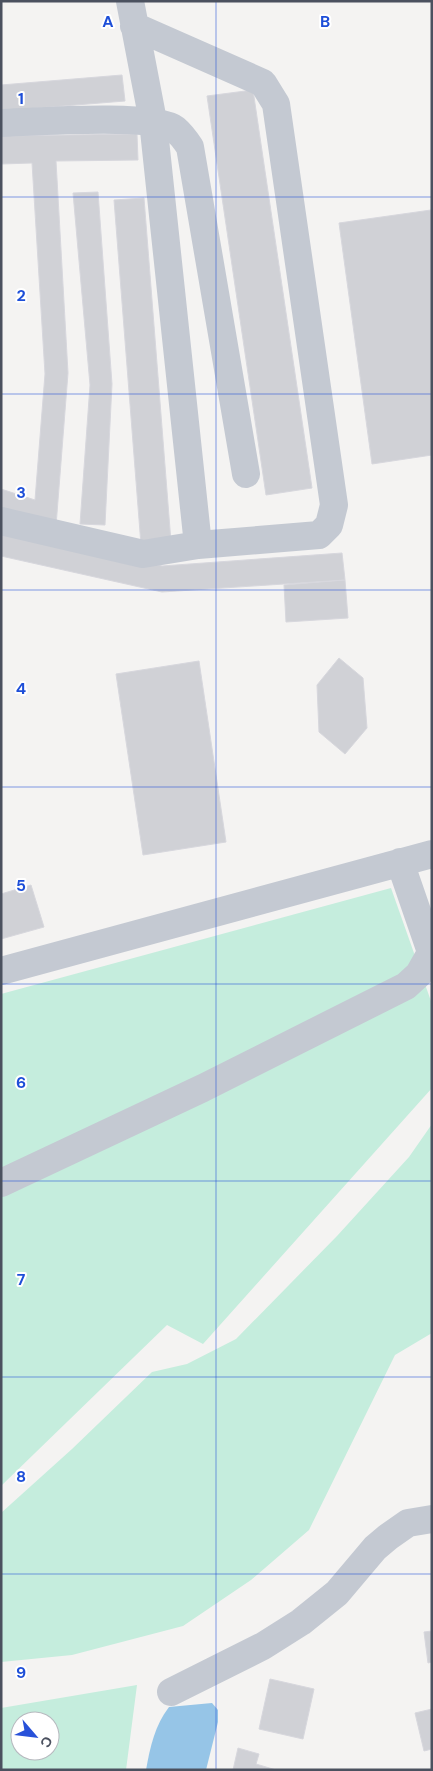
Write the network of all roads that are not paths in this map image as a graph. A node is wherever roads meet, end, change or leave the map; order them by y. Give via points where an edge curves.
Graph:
1 (132, 14) edge
2 (153, 121) junction
3 (1, 123) edge
4 (246, 474) dead end
5 (1, 521) edge
6 (198, 545) junction
7 (432, 854) edge
8 (400, 862) junction
9 (432, 952) edge
10 (1, 971) edge
11 (1, 1183) edge
12 (432, 1519) edge
13 (171, 1692) dead end

1 - 2 street
1 - 6 street via 262,83 276,104 334,505 329,525 319,535
2 - 3 street
2 - 4 street via 174,128 190,147
2 - 6 street
5 - 6 street via 143,554
7 - 8 street
8 - 9 street
8 - 10 street
9 - 11 street via 419,974 406,986 203,1088
12 - 13 street via 408,1523 374,1548 337,1593 301,1622 263,1646

